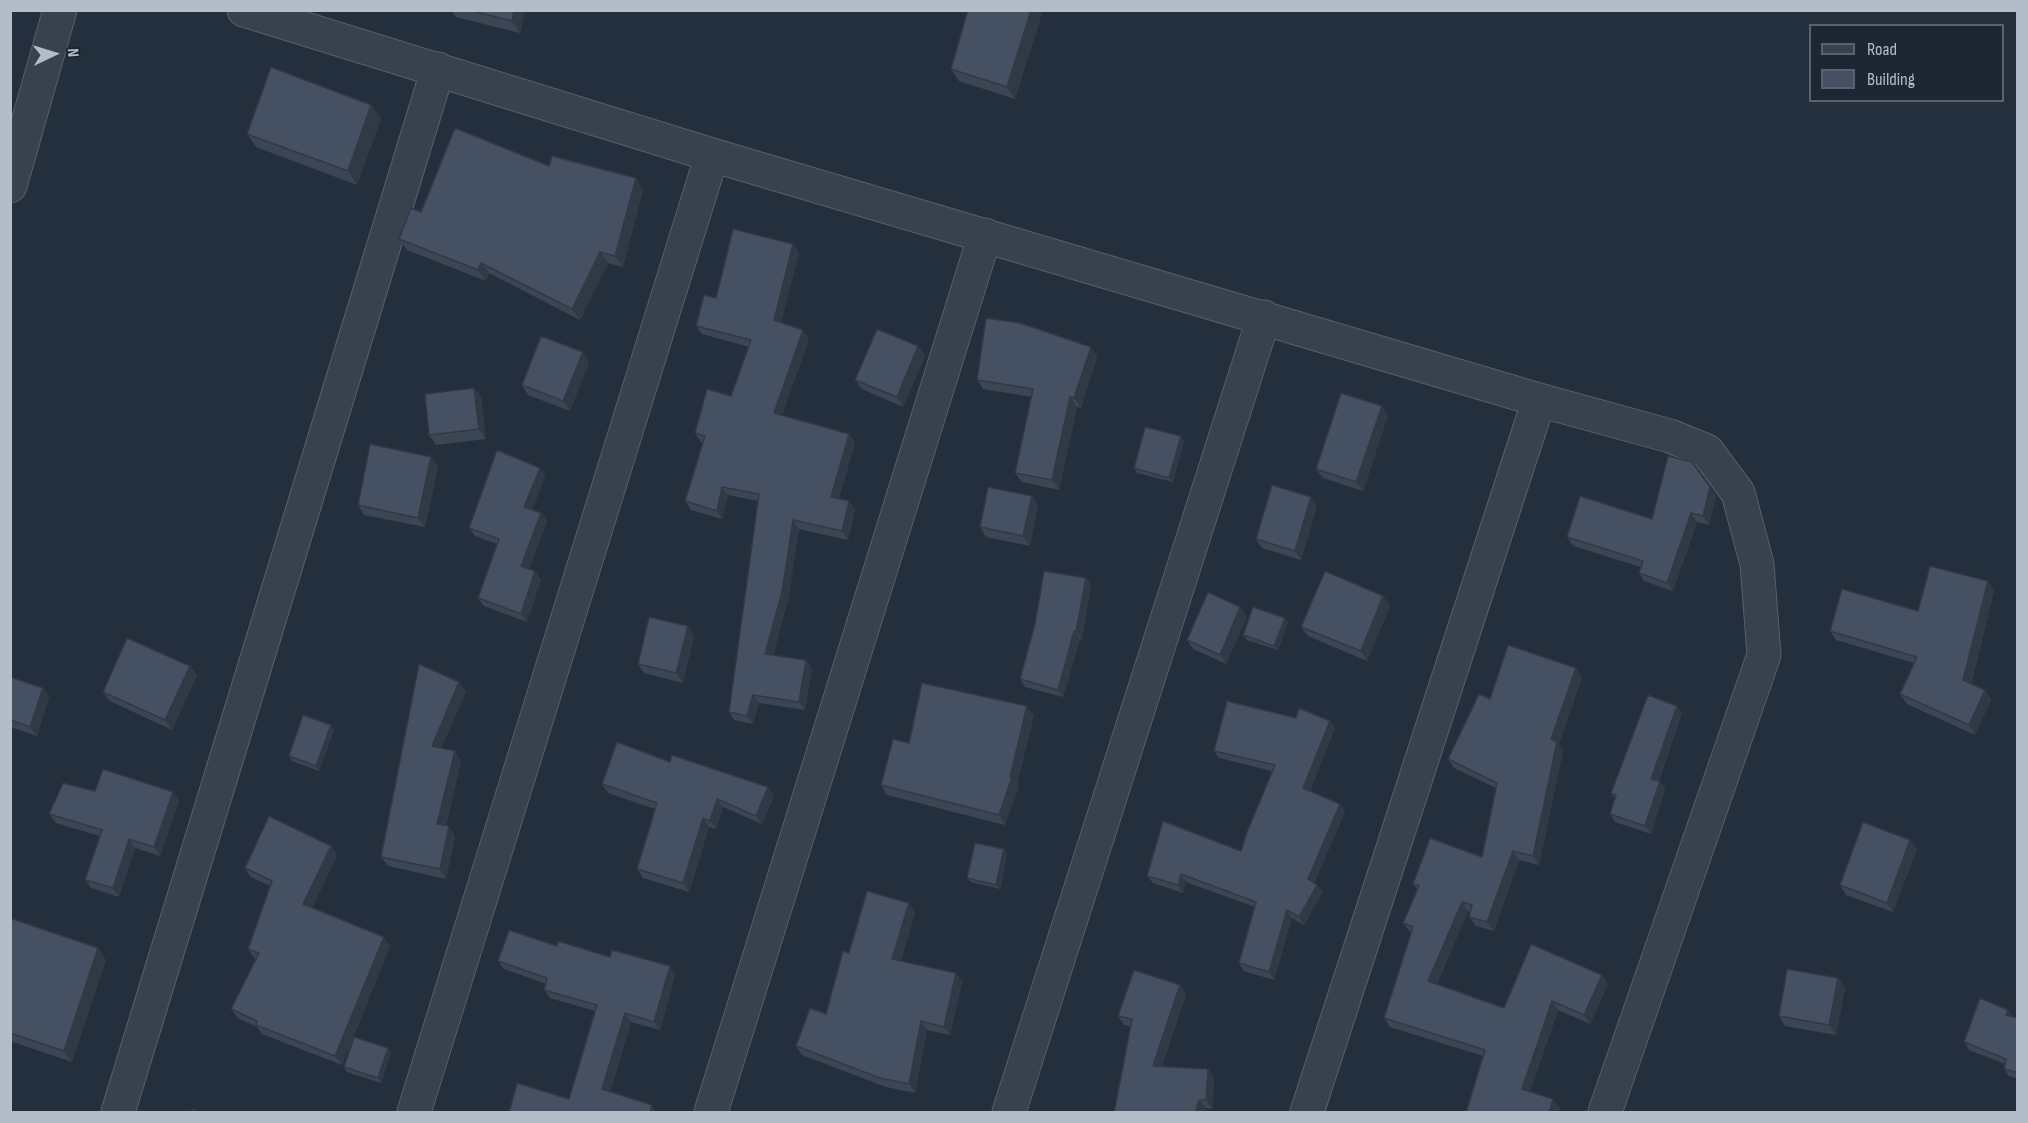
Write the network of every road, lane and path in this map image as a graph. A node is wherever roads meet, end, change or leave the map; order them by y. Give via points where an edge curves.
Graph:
1 (60, 10) edge
2 (244, 10) edge
3 (438, 69) junction
4 (712, 154) junction
5 (10, 186) edge
6 (985, 235) junction
7 (1264, 318) junction
8 (1539, 400) junction
9 (118, 1113) edge
10 (414, 1113) edge
11 (711, 1113) edge
12 (1009, 1113) edge
13 (1307, 1113) edge
14 (1605, 1113) edge

1 - 5 street
2 - 3 street
3 - 4 street
3 - 9 street
4 - 6 street
4 - 10 street
6 - 7 street
6 - 11 street
7 - 8 street
7 - 12 street
8 - 13 street
8 - 14 street via 1670,436 1707,451 1738,493 1757,564 1764,655

